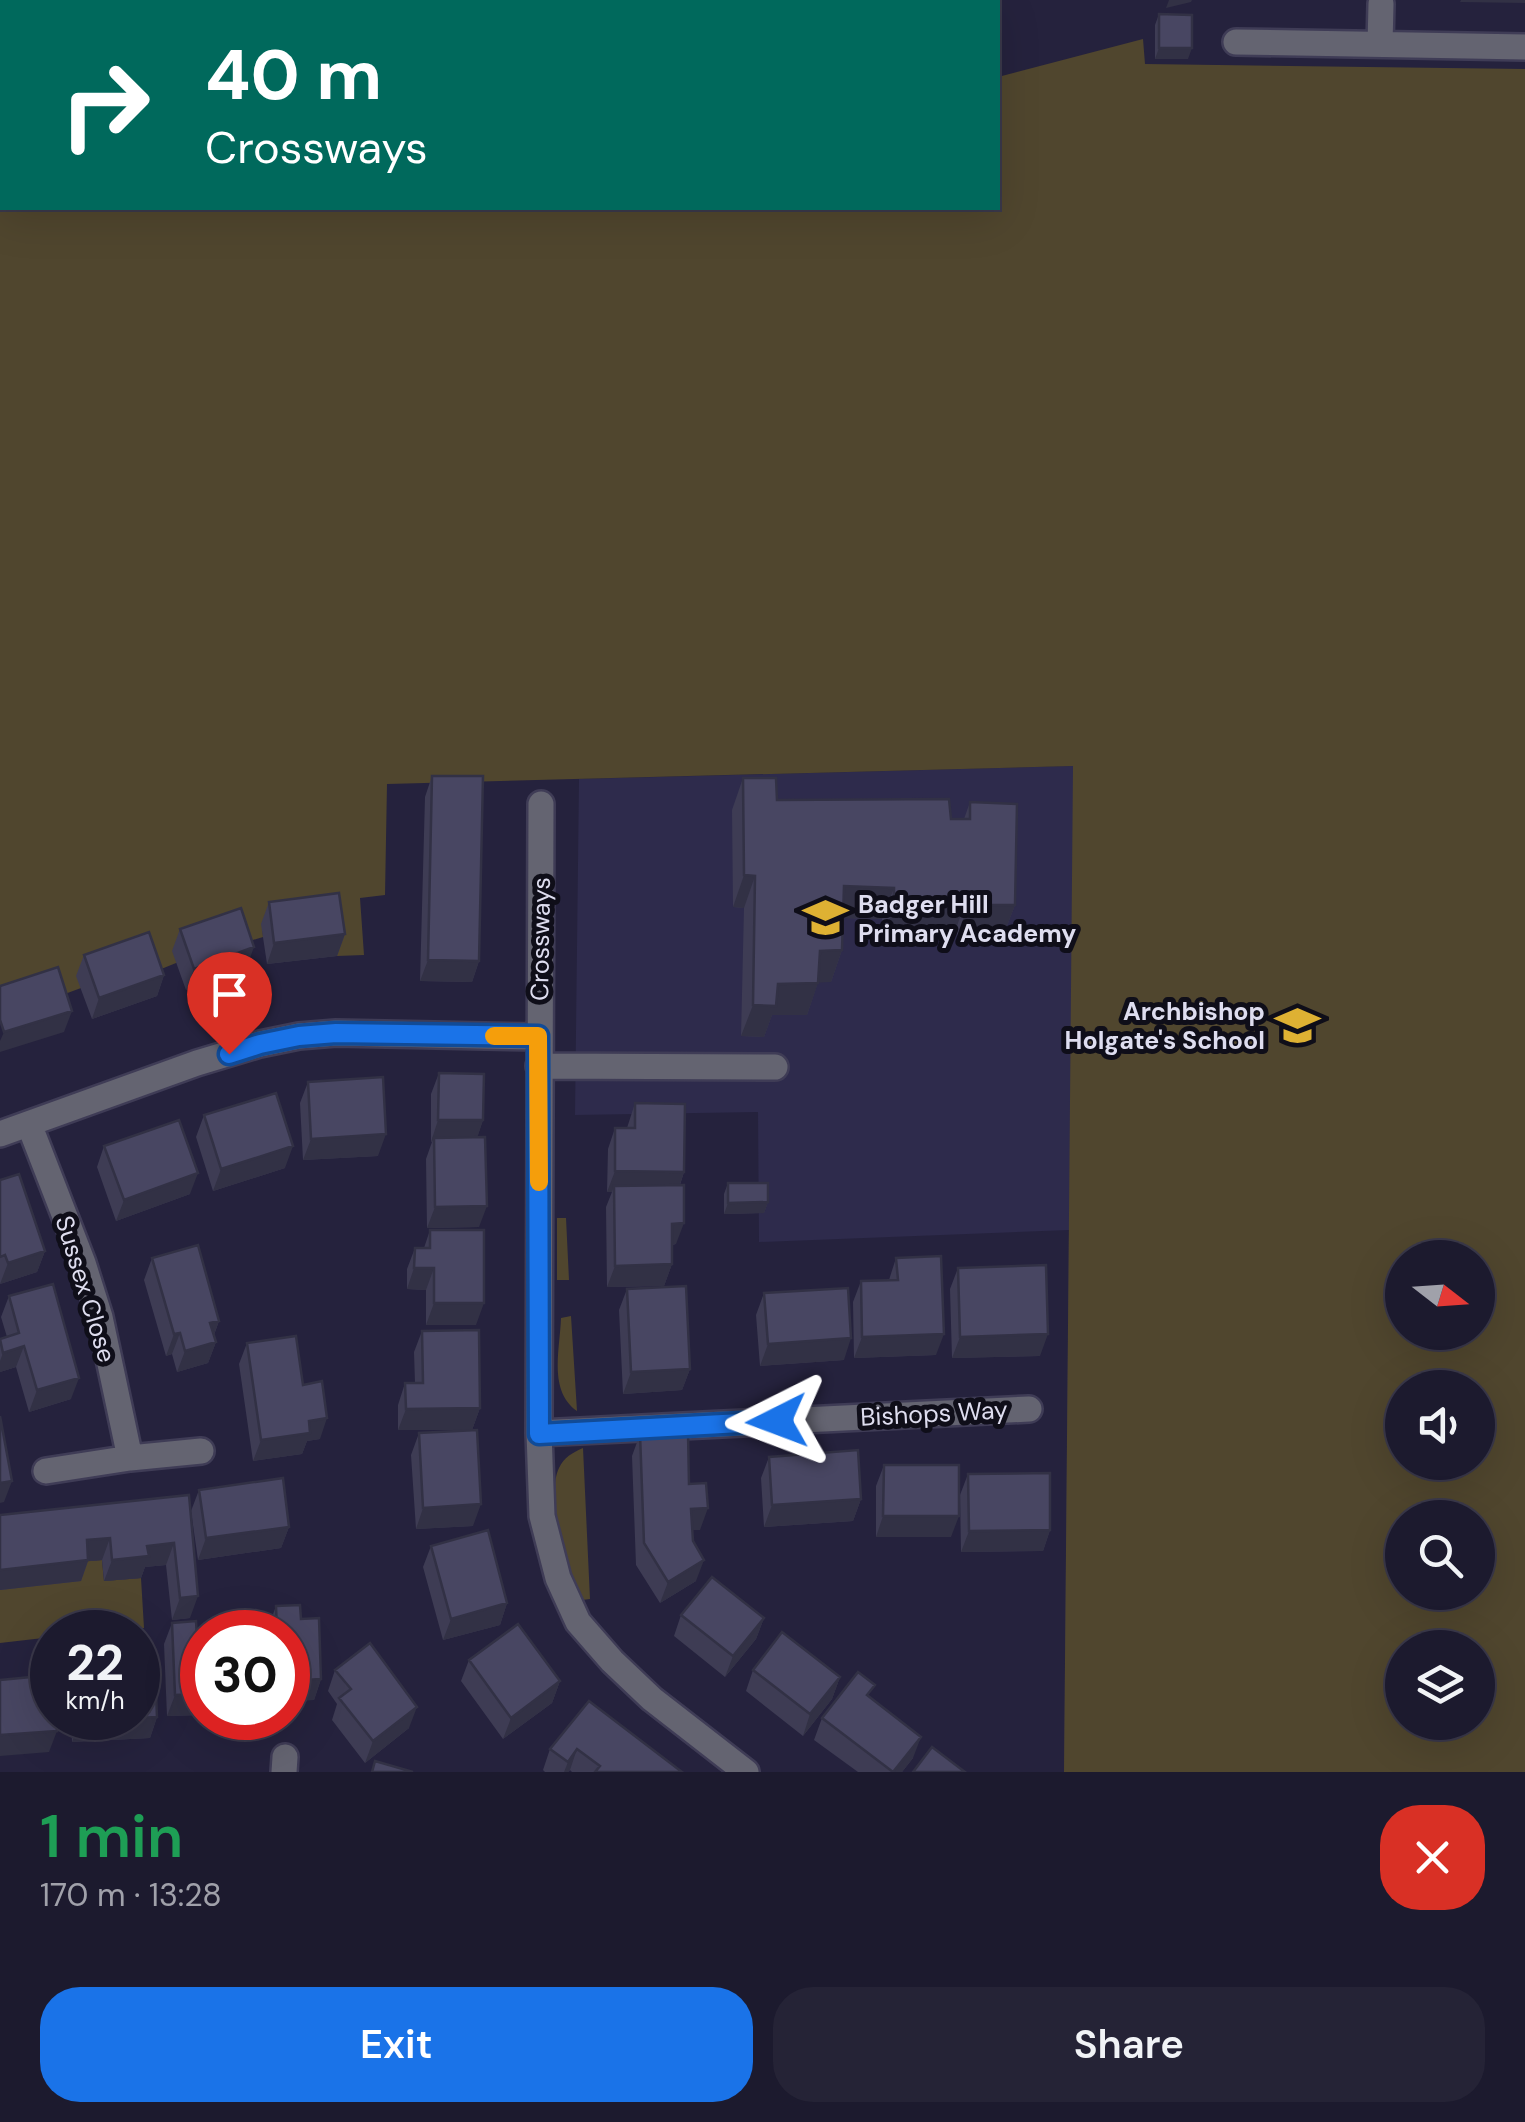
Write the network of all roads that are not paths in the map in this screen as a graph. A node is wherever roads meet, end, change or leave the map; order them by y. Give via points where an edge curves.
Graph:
1 (1381, 4) dead end
2 (1236, 42) dead end
3 (1380, 44) junction
4 (1525, 47) edge
5 (541, 804) dead end
6 (538, 1036) junction
7 (538, 1066) junction
8 (775, 1068) dead end
9 (30, 1124) junction
10 (0, 1134) edge
11 (1029, 1409) dead end
12 (539, 1434) junction
13 (201, 1451) dead end
14 (130, 1458) junction
15 (46, 1471) dead end
16 (746, 1772) edge

1 - 3 street
2 - 3 street
3 - 4 street
5 - 6 street, Crossways
6 - 7 street, Crossways
6 - 9 street via 299,1036 197,1064
7 - 8 street
7 - 12 street, Crossways
9 - 10 street
9 - 14 street, Sussex Close via 100,1317
11 - 12 street, Bishops Way
12 - 16 street, Crossways via 542,1516 578,1622 652,1699
13 - 14 street
14 - 15 street

